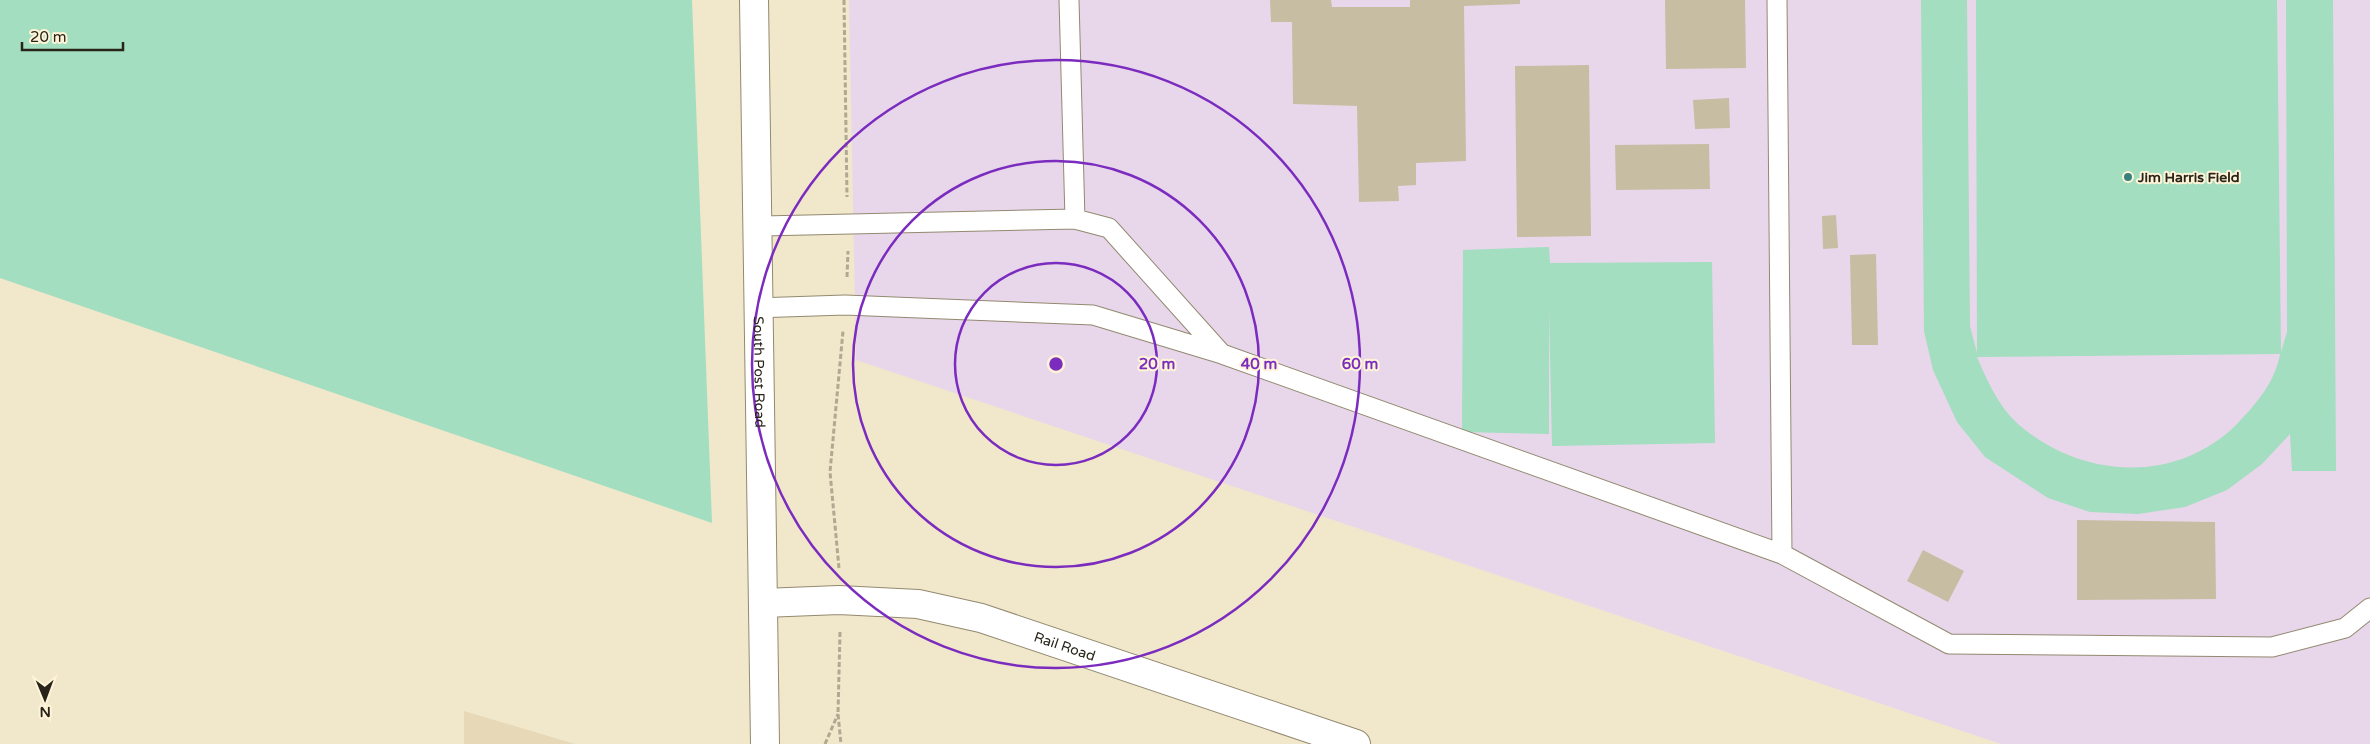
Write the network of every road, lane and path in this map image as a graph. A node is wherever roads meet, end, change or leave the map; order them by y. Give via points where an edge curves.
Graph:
1 (754, 0) edge
2 (844, 0) edge
3 (1069, 0) edge
4 (1777, 0) edge
5 (1075, 219) junction
6 (847, 223) junction
7 (757, 226) junction
8 (845, 305) junction
9 (758, 308) junction
10 (1222, 354) junction
11 (1782, 554) junction
12 (839, 600) junction
13 (763, 604) junction
14 (2370, 608) edge
15 (838, 714) junction
16 (765, 744) edge
17 (826, 744) edge
18 (841, 744) edge
19 (1356, 744) edge

1 - 7 main road, South Post Road
2 - 6 path
3 - 5 lane
4 - 11 lane
5 - 6 lane
5 - 10 lane via 1109,228
6 - 7 lane
6 - 8 path
7 - 9 main road, South Post Road
8 - 9 lane
8 - 10 lane via 1093,315
8 - 12 path via 830,472 839,556
9 - 13 main road, South Post Road
10 - 11 lane
11 - 14 lane via 1950,644 2272,647 2345,628
12 - 13 main road, Rail Road
12 - 15 path
12 - 19 main road, Rail Road via 918,604 981,618
13 - 16 main road, South Post Road
15 - 17 path
15 - 18 path

